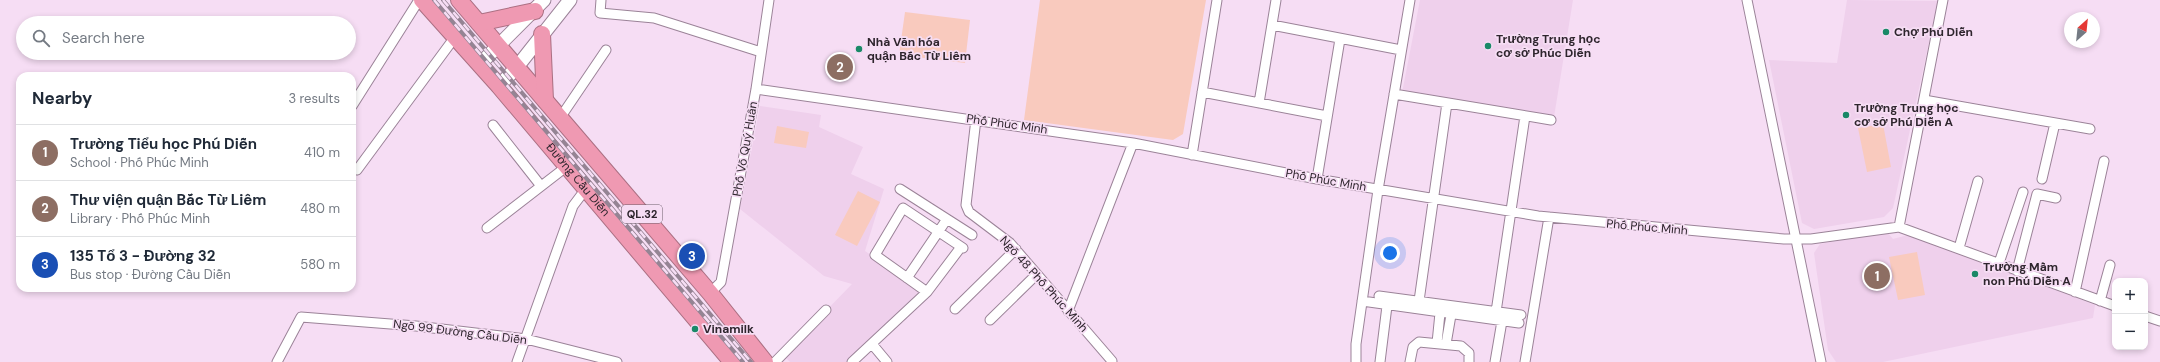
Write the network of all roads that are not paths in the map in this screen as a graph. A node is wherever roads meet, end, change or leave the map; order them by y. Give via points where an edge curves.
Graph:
1 (421, 0) edge
2 (459, 0) edge
3 (570, 0) edge
4 (601, 0) edge
5 (769, 0) edge
6 (1217, 0) edge
7 (1276, 0) edge
8 (1410, 0) edge
9 (1747, 0) edge
10 (1943, 0) edge
11 (540, 5) edge
12 (478, 23) junction
13 (1272, 25) junction
14 (542, 34) junction
15 (455, 37) junction
16 (1340, 39) junction
17 (499, 47) junction
18 (606, 50) dead end
19 (1401, 50) junction
20 (761, 52) junction
21 (479, 65) junction
22 (517, 67) junction
23 (498, 86) junction
24 (756, 89) junction
25 (1202, 92) junction
26 (1394, 94) junction
27 (356, 100) edge
28 (544, 100) junction
29 (1924, 100) junction
30 (1259, 103) junction
31 (1447, 103) junction
32 (1327, 116) junction
33 (1525, 116) junction
34 (560, 118) junction
35 (976, 119) junction
36 (1551, 120) dead end
37 (2055, 123) junction
38 (493, 125) dead end
39 (2090, 129) dead end
40 (1133, 143) junction
41 (1192, 155) junction
42 (2104, 161) dead end
43 (566, 167) junction
44 (357, 170) dead end
45 (1317, 179) junction
46 (2042, 179) dead end
47 (1978, 181) dead end
48 (541, 186) junction
49 (900, 189) dead end
50 (585, 190) junction
51 (1378, 190) junction
52 (2023, 192) dead end
53 (2056, 198) dead end
54 (1433, 199) junction
55 (1512, 212) junction
56 (947, 218) junction
57 (1549, 218) junction
58 (1899, 227) junction
59 (486, 228) dead end
60 (939, 231) junction
61 (972, 235) dead end
62 (1796, 239) junction
63 (1959, 248) junction
64 (1016, 249) junction
65 (1999, 263) junction
66 (2110, 265) dead end
67 (2017, 270) junction
68 (1037, 274) junction
69 (907, 278) junction
70 (927, 292) junction
71 (2075, 292) junction
72 (710, 293) junction
73 (1379, 296) dead end
74 (1419, 301) junction
75 (1362, 302) junction
76 (2100, 302) junction
77 (2112, 305) edge
78 (1387, 306) junction
79 (955, 309) dead end
80 (826, 310) dead end
81 (1068, 311) junction
82 (1496, 312) junction
83 (1440, 313) junction
84 (1451, 315) junction
85 (2148, 317) edge
86 (990, 320) dead end
87 (1502, 321) junction
88 (2160, 321) edge
89 (526, 339) junction
90 (1442, 343) junction
91 (872, 344) junction
92 (1112, 361) dead end
93 (277, 362) edge
94 (517, 362) edge
95 (617, 362) edge
96 (732, 362) edge
97 (766, 362) edge
98 (775, 362) edge
99 (852, 362) edge
100 (887, 362) edge
101 (1356, 362) edge
102 (1380, 362) edge
103 (1410, 362) edge
104 (1469, 362) edge
105 (1496, 362) edge
106 (1525, 362) edge
107 (1821, 362) edge

1 - 15 highway, Đường Cầu Diễn / QL.32
1 - 27 street
2 - 12 highway, QL.32
3 - 14 main road
4 - 20 street via 600,13 654,18
5 - 20 street, Phố Võ Quý Huân
6 - 25 street
7 - 13 street
8 - 19 street
9 - 62 street
10 - 29 street
11 - 12 highway
11 - 17 main road
12 - 17 highway, QL.32
13 - 16 street
13 - 30 street
14 - 22 main road
14 - 28 highway
15 - 21 highway, Đường Cầu Diễn / QL.32
15 - 44 street
16 - 19 street
16 - 32 street
17 - 21 main road
17 - 22 highway, QL.32
18 - 34 street
19 - 26 street
20 - 24 street, Phố Võ Quý Huân
21 - 23 highway, Đường Cầu Diễn / QL.32
22 - 23 main road
22 - 28 highway, QL.32
23 - 43 highway, Đường Cầu Diễn / QL.32
24 - 35 street, Phố Phúc Minh
24 - 72 street, Phố Võ Quý Huân via 721,282
25 - 30 street
25 - 41 street
26 - 31 street
26 - 51 street
28 - 34 highway, QL.32
29 - 37 street
29 - 58 street
30 - 32 street
31 - 33 street
31 - 54 street
32 - 45 street
33 - 36 street
33 - 55 street
34 - 72 highway, QL.32
35 - 40 street, Phố Phúc Minh
35 - 64 street, Ngõ 48 Phố Phúc Minh via 966,205 969,212
37 - 39 street
37 - 46 street
38 - 48 street
40 - 41 street, Phố Phúc Minh
40 - 81 street
41 - 45 street, Phố Phúc Minh
42 - 71 street
43 - 48 street
43 - 50 highway, Đường Cầu Diễn / QL.32
45 - 51 street, Phố Phúc Minh
47 - 63 street
48 - 59 street
49 - 56 street
50 - 89 street via 573,206
50 - 96 highway, Đường Cầu Diễn / QL.32
51 - 54 street, Phố Phúc Minh
51 - 75 street
52 - 65 street
53 - 67 street via 2037,194
54 - 55 street, Phố Phúc Minh
54 - 74 street
55 - 57 street, Phố Phúc Minh
55 - 82 street
56 - 60 street
56 - 61 street
57 - 62 street, Phố Phúc Minh
57 - 106 street
58 - 62 street, Phố Phúc Minh
58 - 63 street
60 - 69 street
60 - 69 street via 903,208 875,255
60 - 70 street via 962,248
62 - 107 street
63 - 65 street
64 - 68 street, Ngõ 48 Phố Phúc Minh
64 - 79 street
65 - 67 street
66 - 76 street
67 - 71 street
68 - 81 street, Ngõ 48 Phố Phúc Minh
68 - 86 street
69 - 70 street
70 - 91 street
71 - 76 street
72 - 97 highway, QL.32
73 - 74 street
74 - 82 street
75 - 78 street
75 - 101 street
76 - 77 street
78 - 83 street
78 - 102 street
80 - 98 street
81 - 92 street, Ngõ 48 Phố Phúc Minh
82 - 87 street via 1520,319
83 - 84 street
83 - 90 street
84 - 87 street
84 - 90 street
85 - 88 street
87 - 105 street
89 - 93 street, Ngõ 99 Đường Cầu Diễn via 416,326 301,317
89 - 94 street
89 - 95 street, Ngõ 99 Đường Cầu Diễn
90 - 103 street via 1415,343
90 - 104 street via 1466,349 1469,353
91 - 99 street
91 - 100 street

